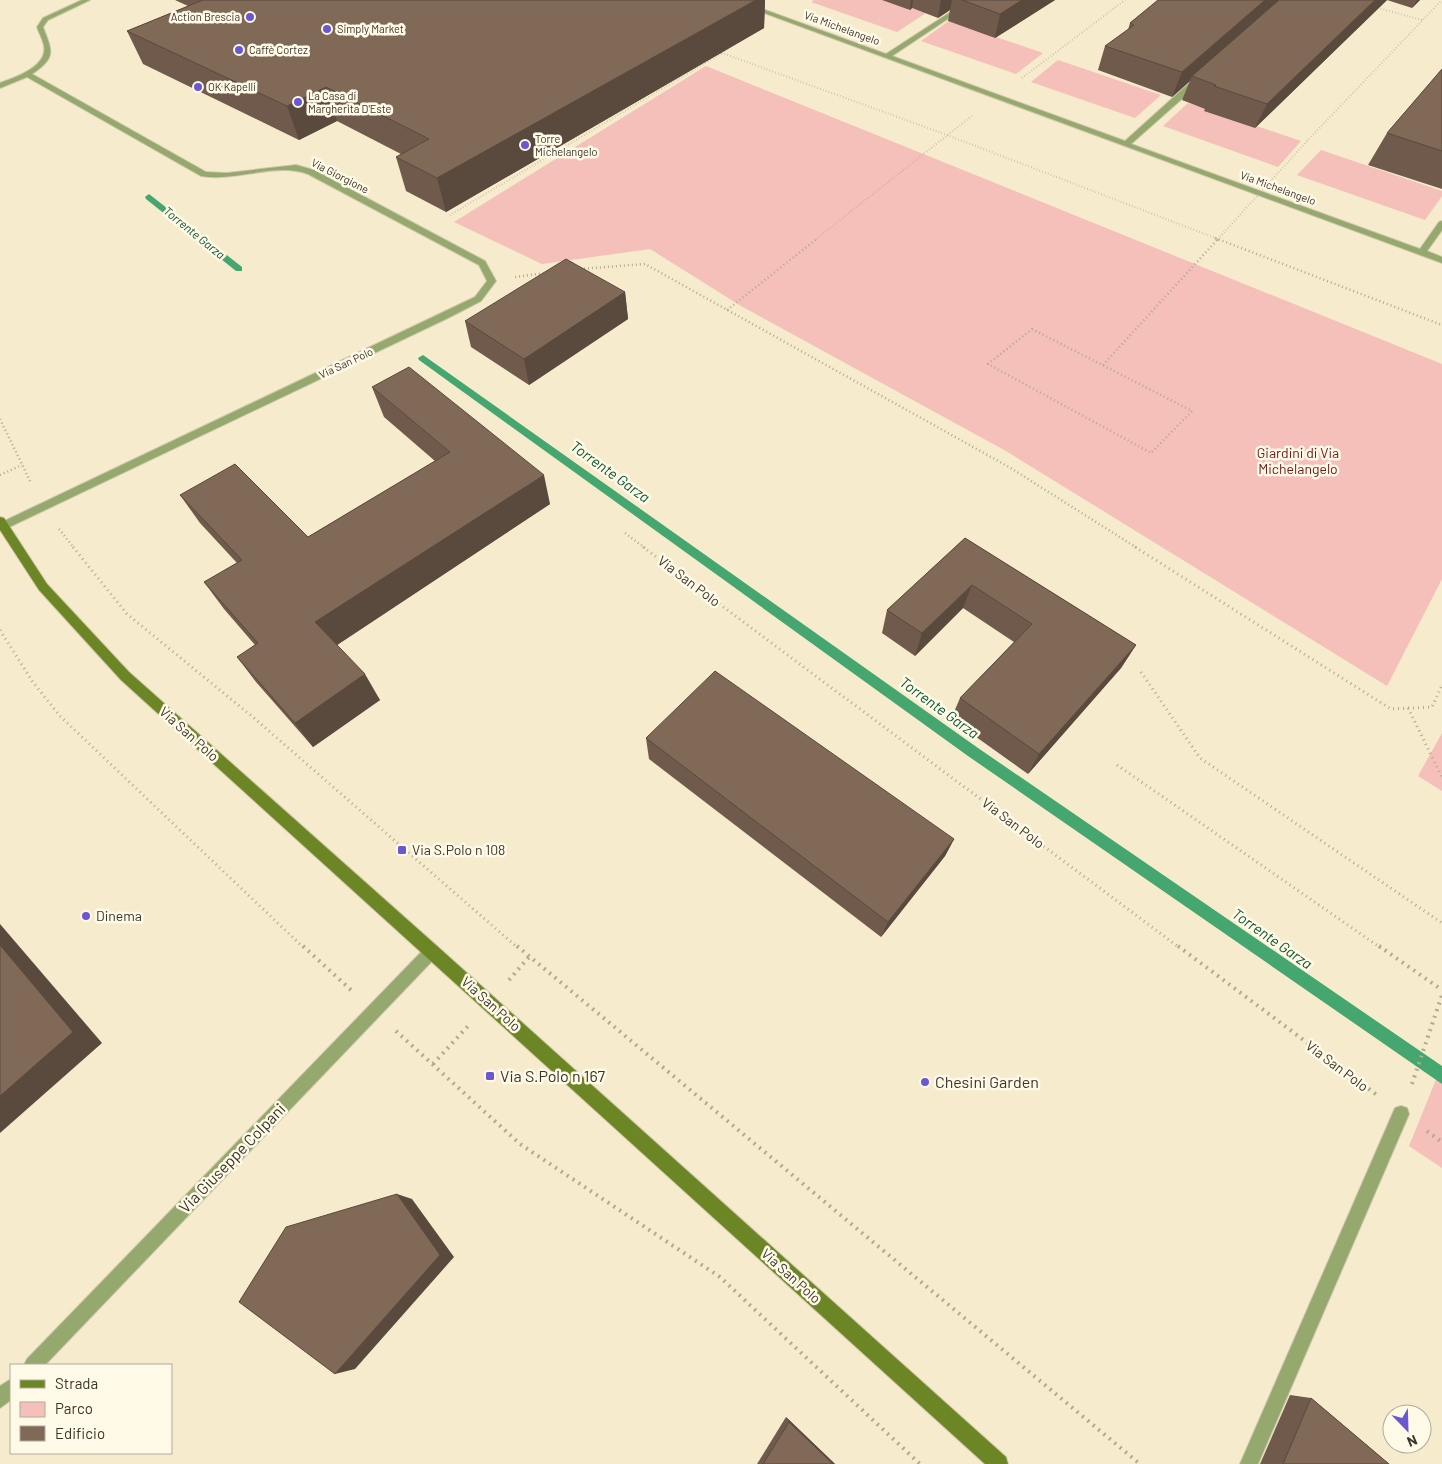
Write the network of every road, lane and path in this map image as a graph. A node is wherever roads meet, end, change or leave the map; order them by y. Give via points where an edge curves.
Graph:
1 (87, 0) edge
2 (732, 0) edge
3 (973, 0) edge
4 (1125, 0) edge
5 (1442, 0) edge
6 (1367, 5) edge
7 (1422, 20) junction
8 (729, 47) edge
9 (722, 52) junction
10 (887, 56) junction
11 (1207, 72) edge
12 (28, 74) junction
13 (0, 86) edge
14 (997, 96) junction
15 (948, 135) junction
16 (1126, 144) junction
17 (1442, 224) edge
18 (422, 232) junction
19 (1217, 240) junction
20 (1422, 253) junction
21 (1442, 260) edge
22 (573, 269) edge
23 (554, 272) edge
24 (492, 281) junction
25 (728, 310) junction
26 (1442, 325) edge
27 (1103, 365) junction
28 (0, 419) edge
29 (22, 465) junction
30 (0, 475) edge
31 (43, 507) junction
32 (1, 523) edge
33 (625, 533) dead end
34 (0, 630) edge
35 (1141, 672) dead end
36 (1442, 685) edge
37 (1408, 708) junction
38 (1117, 765) dead end
39 (1442, 777) edge
40 (1442, 923) edge
41 (432, 951) junction
42 (1442, 990) edge
43 (1442, 995) edge
44 (374, 1010) junction
45 (1402, 1114) junction
46 (34, 1364) edge
47 (10, 1389) edge
48 (0, 1399) edge
49 (920, 1464) edge
50 (999, 1464) edge
51 (1140, 1464) edge
52 (1249, 1464) edge

1 - 12 street via 45,18 40,27 48,49
2 - 10 street, Via Michelangelo
3 - 10 street, Via Michelangelo
4 - 14 path
5 - 7 path
6 - 7 path
7 - 19 path, bridge
8 - 9 path
9 - 15 path
9 - 18 path
10 - 14 street, Via Michelangelo
11 - 16 street
12 - 13 street
12 - 18 street, Via Giorgione via 204,174 227,176 296,167
14 - 16 street, Via Michelangelo
15 - 19 path
15 - 25 path
16 - 20 street, Via Michelangelo
17 - 20 street
18 - 24 street, Via Giorgione via 482,263
19 - 26 path
19 - 27 path
20 - 21 street, Via Michelangelo
22 - 25 path via 645,264
23 - 24 path
24 - 31 street, Via San Polo via 478,299
25 - 37 path via 1009,466 1391,709
27 - 27 path via 1032,329 988,364 1150,452 1192,411
28 - 29 path
29 - 30 path
29 - 31 path
31 - 32 street, Via San Polo
31 - 51 path via 128,614 254,718 529,958
32 - 41 main road, Via San Polo via 43,587 125,676
33 - 45 path, Via San Polo
34 - 44 path via 32,681 60,716
35 - 40 path via 1200,758
36 - 37 path via 1432,707
37 - 39 path
38 - 42 path
41 - 44 street, Via Giuseppe Colpani
41 - 50 main road, Via San Polo
43 - 45 path
44 - 46 street, Via Giuseppe Colpani
44 - 49 path via 520,1144 720,1277
45 - 52 street
47 - 48 street

